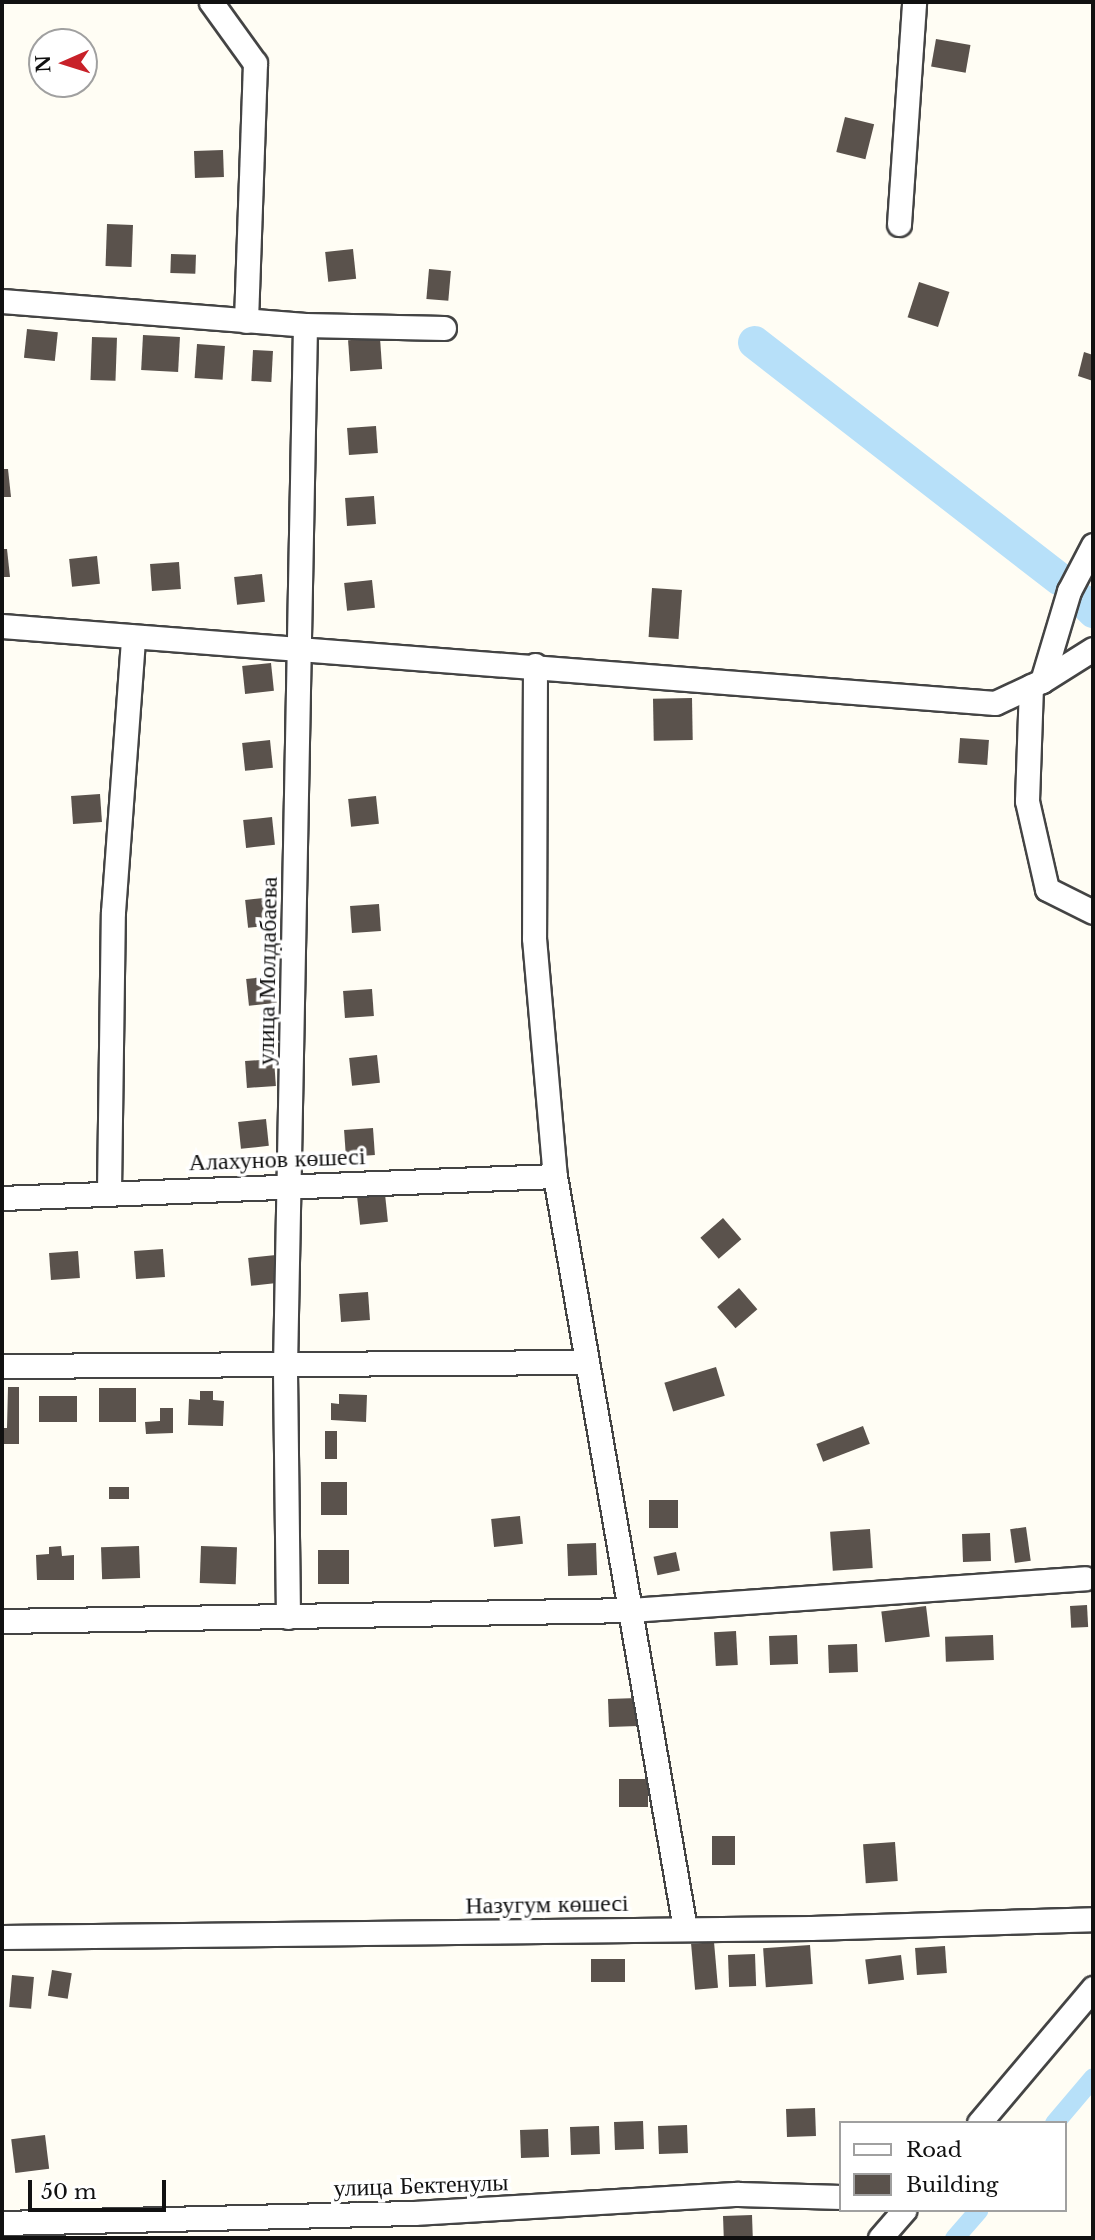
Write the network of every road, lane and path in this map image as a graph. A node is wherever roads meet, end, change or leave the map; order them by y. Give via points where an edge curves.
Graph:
1 (211, 2) edge
2 (914, 2) edge
3 (899, 224) dead end
4 (2, 301) edge
5 (246, 321) junction
6 (305, 325) junction
7 (444, 328) dead end
8 (1093, 545) edge
9 (2, 626) edge
10 (133, 636) junction
11 (299, 648) junction
12 (1093, 649) edge
13 (535, 665) junction
14 (1036, 684) junction
15 (1093, 912) edge
16 (555, 1176) junction
17 (289, 1185) junction
18 (109, 1191) junction
19 (2, 1198) edge
20 (585, 1362) junction
21 (2, 1366) edge
22 (285, 1367) junction
23 (1085, 1578) dead end
24 (631, 1610) junction
25 (288, 1617) junction
26 (2, 1621) edge
27 (1093, 1919) edge
28 (685, 1929) junction
29 (2, 1937) edge
30 (1093, 1988) edge
31 (981, 2121) edge
32 (839, 2197) edge
33 (902, 2212) edge
34 (2, 2223) edge
35 (880, 2238) edge

1 - 5 street via 255,63
2 - 3 street
4 - 5 street
5 - 6 street
6 - 7 street
6 - 11 street, улица Молдабаева
8 - 14 street via 1069,591
9 - 10 street
10 - 11 street
10 - 18 street via 113,912
11 - 13 street
11 - 17 street, улица Молдабаева
12 - 14 street
13 - 14 street via 995,703
13 - 16 street via 534,938
14 - 15 street via 1027,801 1047,889
16 - 17 street, Алахунов көшесі
16 - 20 street
17 - 18 street, Алахунов көшесі
17 - 22 street, улица Молдабаева
18 - 19 street, Алахунов көшесі
20 - 22 street
20 - 24 street
21 - 22 street
22 - 25 street, улица Молдабаева
23 - 24 street
24 - 25 street
24 - 28 street
25 - 26 street
27 - 28 street, Назугум көшесі
28 - 29 street, Назугум көшесі
30 - 31 street
32 - 34 street, улица Бектенулы via 738,2194 414,2213
33 - 35 street

